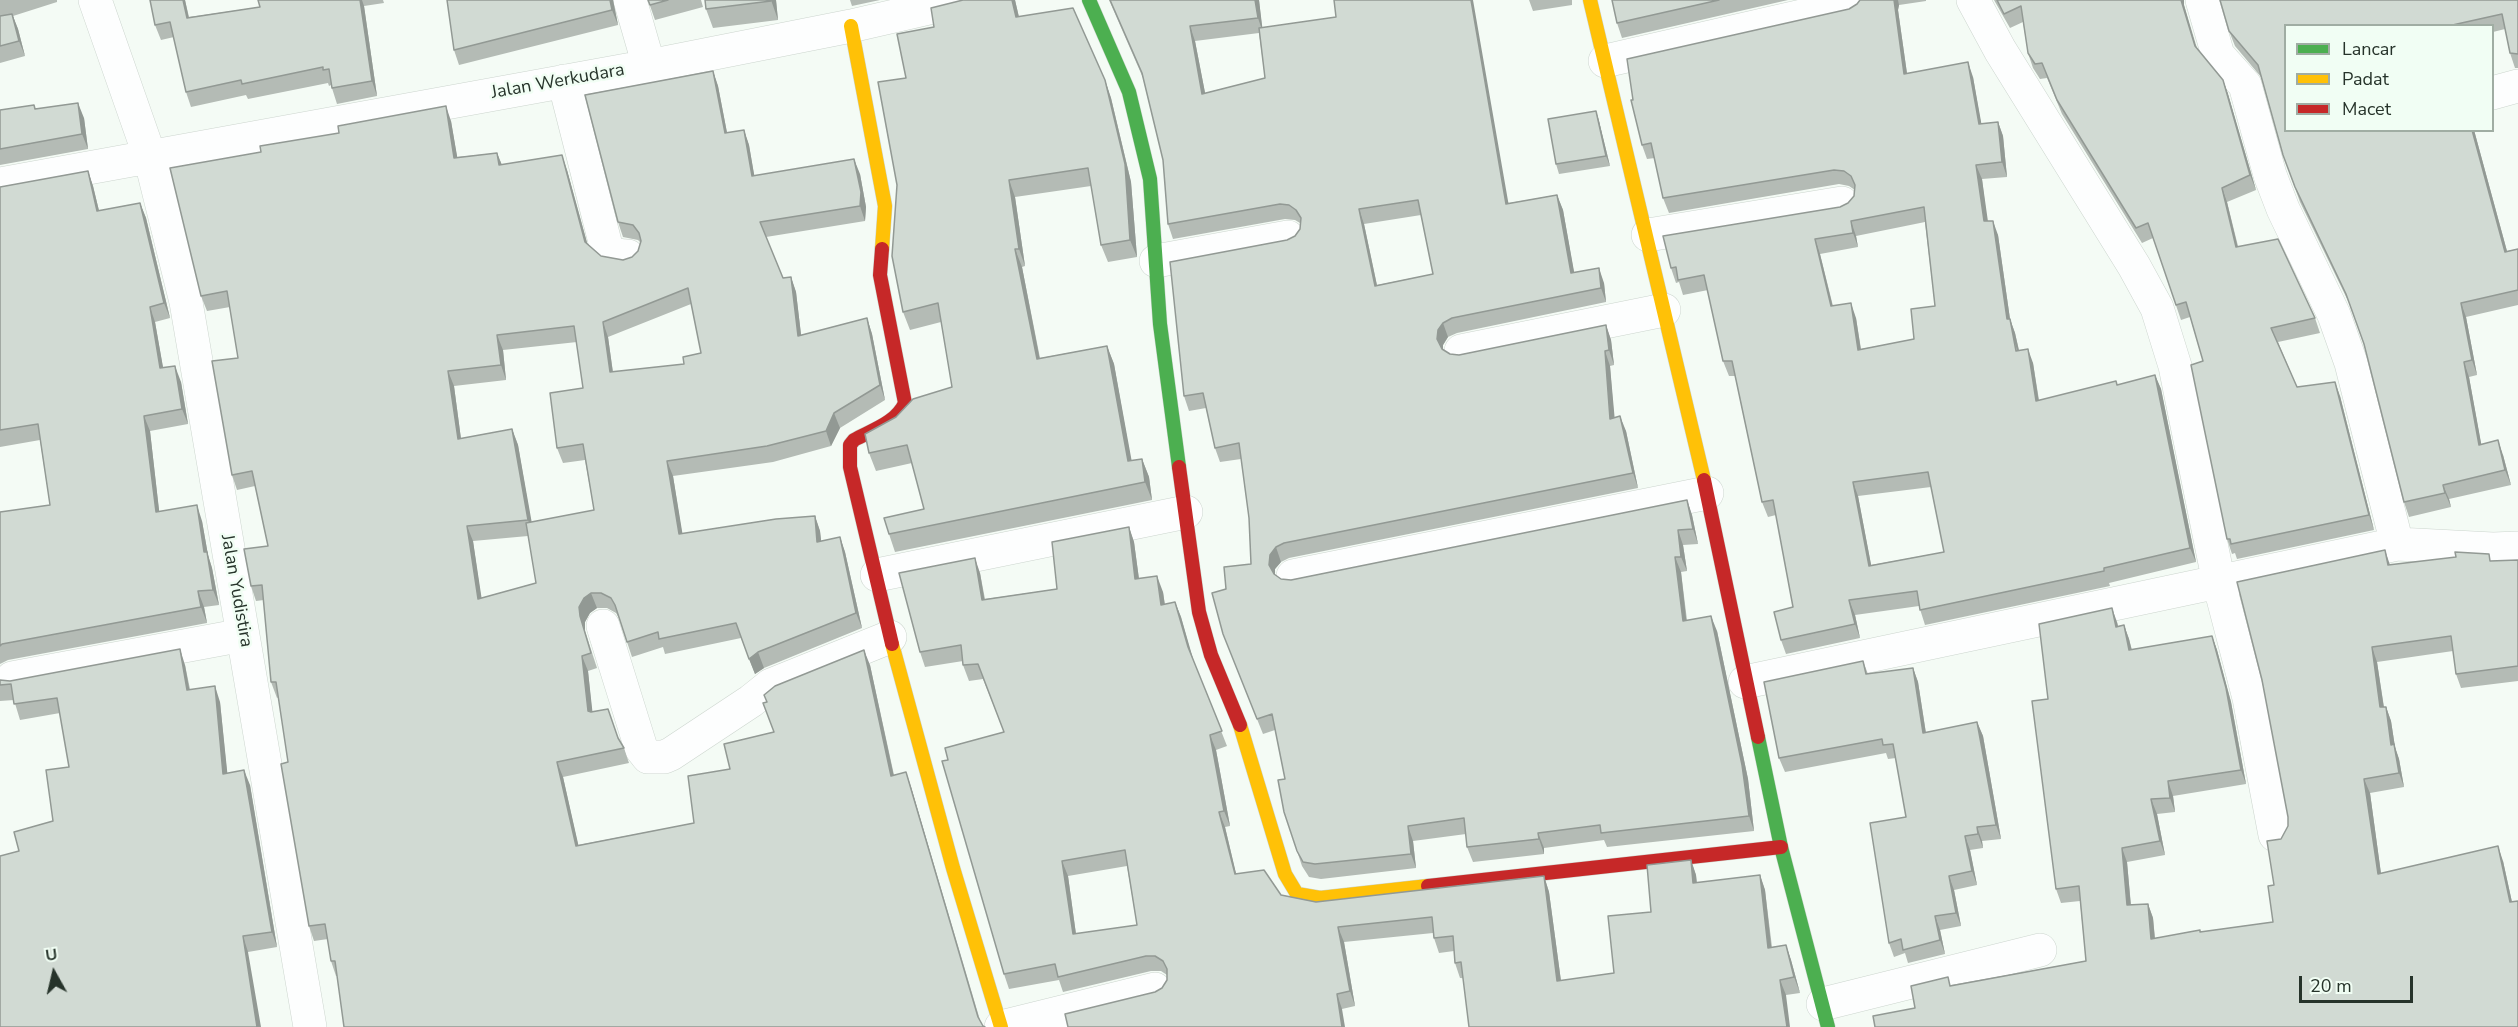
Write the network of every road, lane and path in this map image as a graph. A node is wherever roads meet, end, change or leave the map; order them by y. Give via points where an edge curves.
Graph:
1 (94, 0) edge
2 (630, 0) edge
3 (964, 0) edge
4 (1089, 0) edge
5 (1590, 0) edge
6 (1973, 0) edge
7 (2202, 0) edge
8 (1850, 5) edge
9 (851, 26) junction
10 (1605, 61) junction
11 (649, 66) junction
12 (564, 81) junction
13 (2518, 86) edge
14 (2494, 93) edge
15 (150, 158) junction
16 (0, 184) edge
17 (1842, 203) edge
18 (1648, 236) junction
19 (1288, 237) edge
20 (628, 256) edge
21 (1156, 261) junction
22 (1664, 310) junction
23 (1461, 351) dead end
24 (1707, 493) junction
25 (1186, 512) junction
26 (2397, 544) junction
27 (2518, 548) edge
28 (877, 575) junction
29 (1293, 576) dead end
30 (2219, 583) junction
31 (603, 626) dead end
32 (243, 635) junction
33 (890, 637) junction
34 (12, 678) edge
35 (1745, 682) junction
36 (2275, 835) dead end
37 (1781, 847) junction
38 (2040, 950) dead end
39 (1155, 989) edge
40 (1826, 1016) edge
41 (310, 1027) edge
42 (1001, 1027) edge

1 - 15 street, Jalan Yudistira
2 - 11 street
3 - 9 street, Jalan Werkudara
4 - 21 street via 1129,92 1150,179
5 - 10 street
6 - 30 street via 2157,308 2175,366
7 - 26 street via 2218,55 2245,85 2270,175 2338,325
8 - 10 street
9 - 11 street, Jalan Werkudara
9 - 28 street via 885,206 880,275 905,398 900,412 850,445 850,467
10 - 18 street
11 - 12 street, Jalan Werkudara
12 - 15 street, Jalan Werkudara
12 - 20 street via 606,246 620,256
13 - 14 street
15 - 16 street, Jalan Werkudara
15 - 32 street, Jalan Yudistira via 186,302
17 - 18 street
18 - 22 street
19 - 21 street
21 - 25 street via 1160,324
22 - 23 street
22 - 24 street
24 - 29 street
24 - 35 street
25 - 28 street
25 - 37 street via 1199,612 1211,656 1240,724 1286,874 1297,894 1320,898
26 - 27 street
26 - 30 street
28 - 33 street
30 - 35 street
30 - 36 street via 2249,698
31 - 33 street via 641,748 648,757 656,758 671,754 771,685
32 - 34 street
32 - 41 street, Jalan Yudistira
33 - 42 street
35 - 37 street
37 - 40 street
38 - 40 street
39 - 42 street

